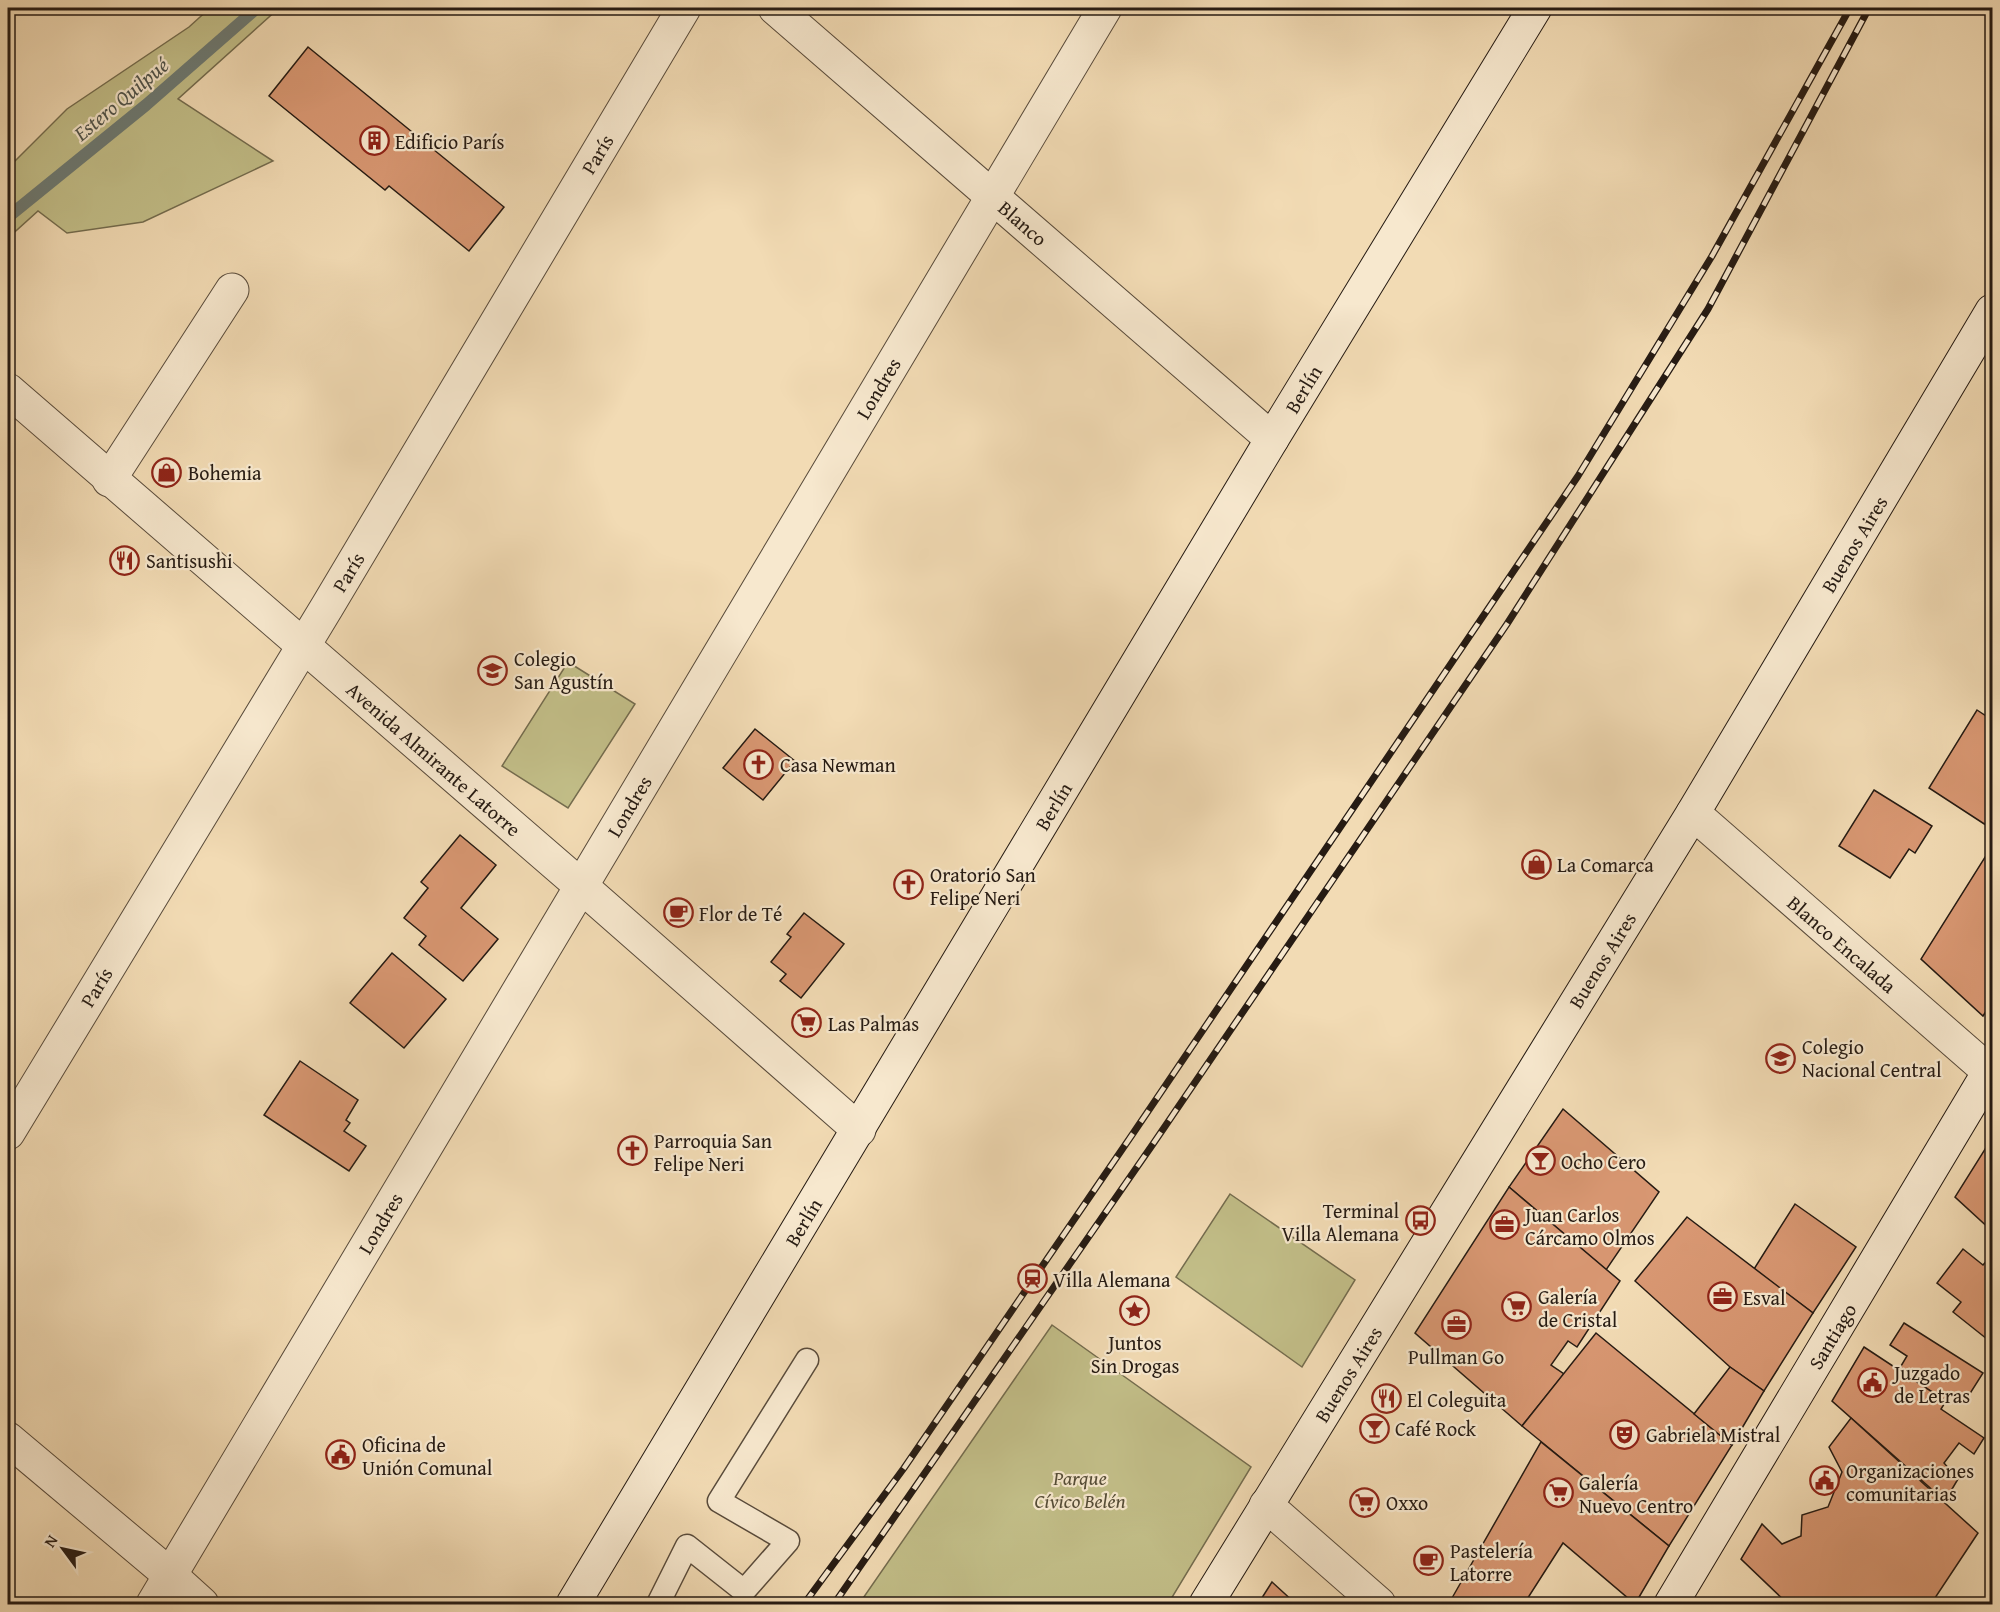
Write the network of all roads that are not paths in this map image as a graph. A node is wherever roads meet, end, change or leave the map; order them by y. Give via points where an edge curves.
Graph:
1 (684, 8) edge
2 (774, 8) edge
3 (1105, 8) edge
4 (1535, 8) edge
5 (992, 196) junction
6 (232, 290) dead end
7 (1992, 311) edge
8 (8, 390) edge
9 (1272, 439) junction
10 (109, 480) junction
11 (303, 646) junction
12 (1693, 813) junction
13 (581, 886) junction
14 (1992, 1071) edge
15 (859, 1130) junction
16 (8, 1133) edge
17 (807, 1360) dead end
18 (8, 1439) edge
19 (1266, 1505) junction
20 (170, 1575) junction
21 (153, 1605) edge
22 (202, 1605) edge
23 (573, 1605) edge
24 (658, 1605) edge
25 (1206, 1605) edge
26 (1379, 1605) edge
27 (1671, 1605) edge

1 - 11 street, París
2 - 5 street, Blanco
3 - 5 street, Londres
4 - 9 street, Berlín
5 - 9 street, Blanco
5 - 13 street, Londres
6 - 10 street
7 - 12 street, Buenos Aires
8 - 10 street, Avenida Almirante Latorre
9 - 15 street, Berlín
10 - 11 street, Avenida Almirante Latorre
11 - 13 street, Avenida Almirante Latorre
11 - 16 street, París
12 - 14 street, Blanco Encalada
12 - 19 street, Buenos Aires
13 - 15 street, Avenida Almirante Latorre
13 - 20 street, Londres
14 - 27 street, Santiago
15 - 23 street, Berlín
17 - 24 lane via 718,1501 788,1541 744,1591 687,1545
18 - 20 street
19 - 25 street, Buenos Aires
19 - 26 street
20 - 21 street, Londres
20 - 22 street

